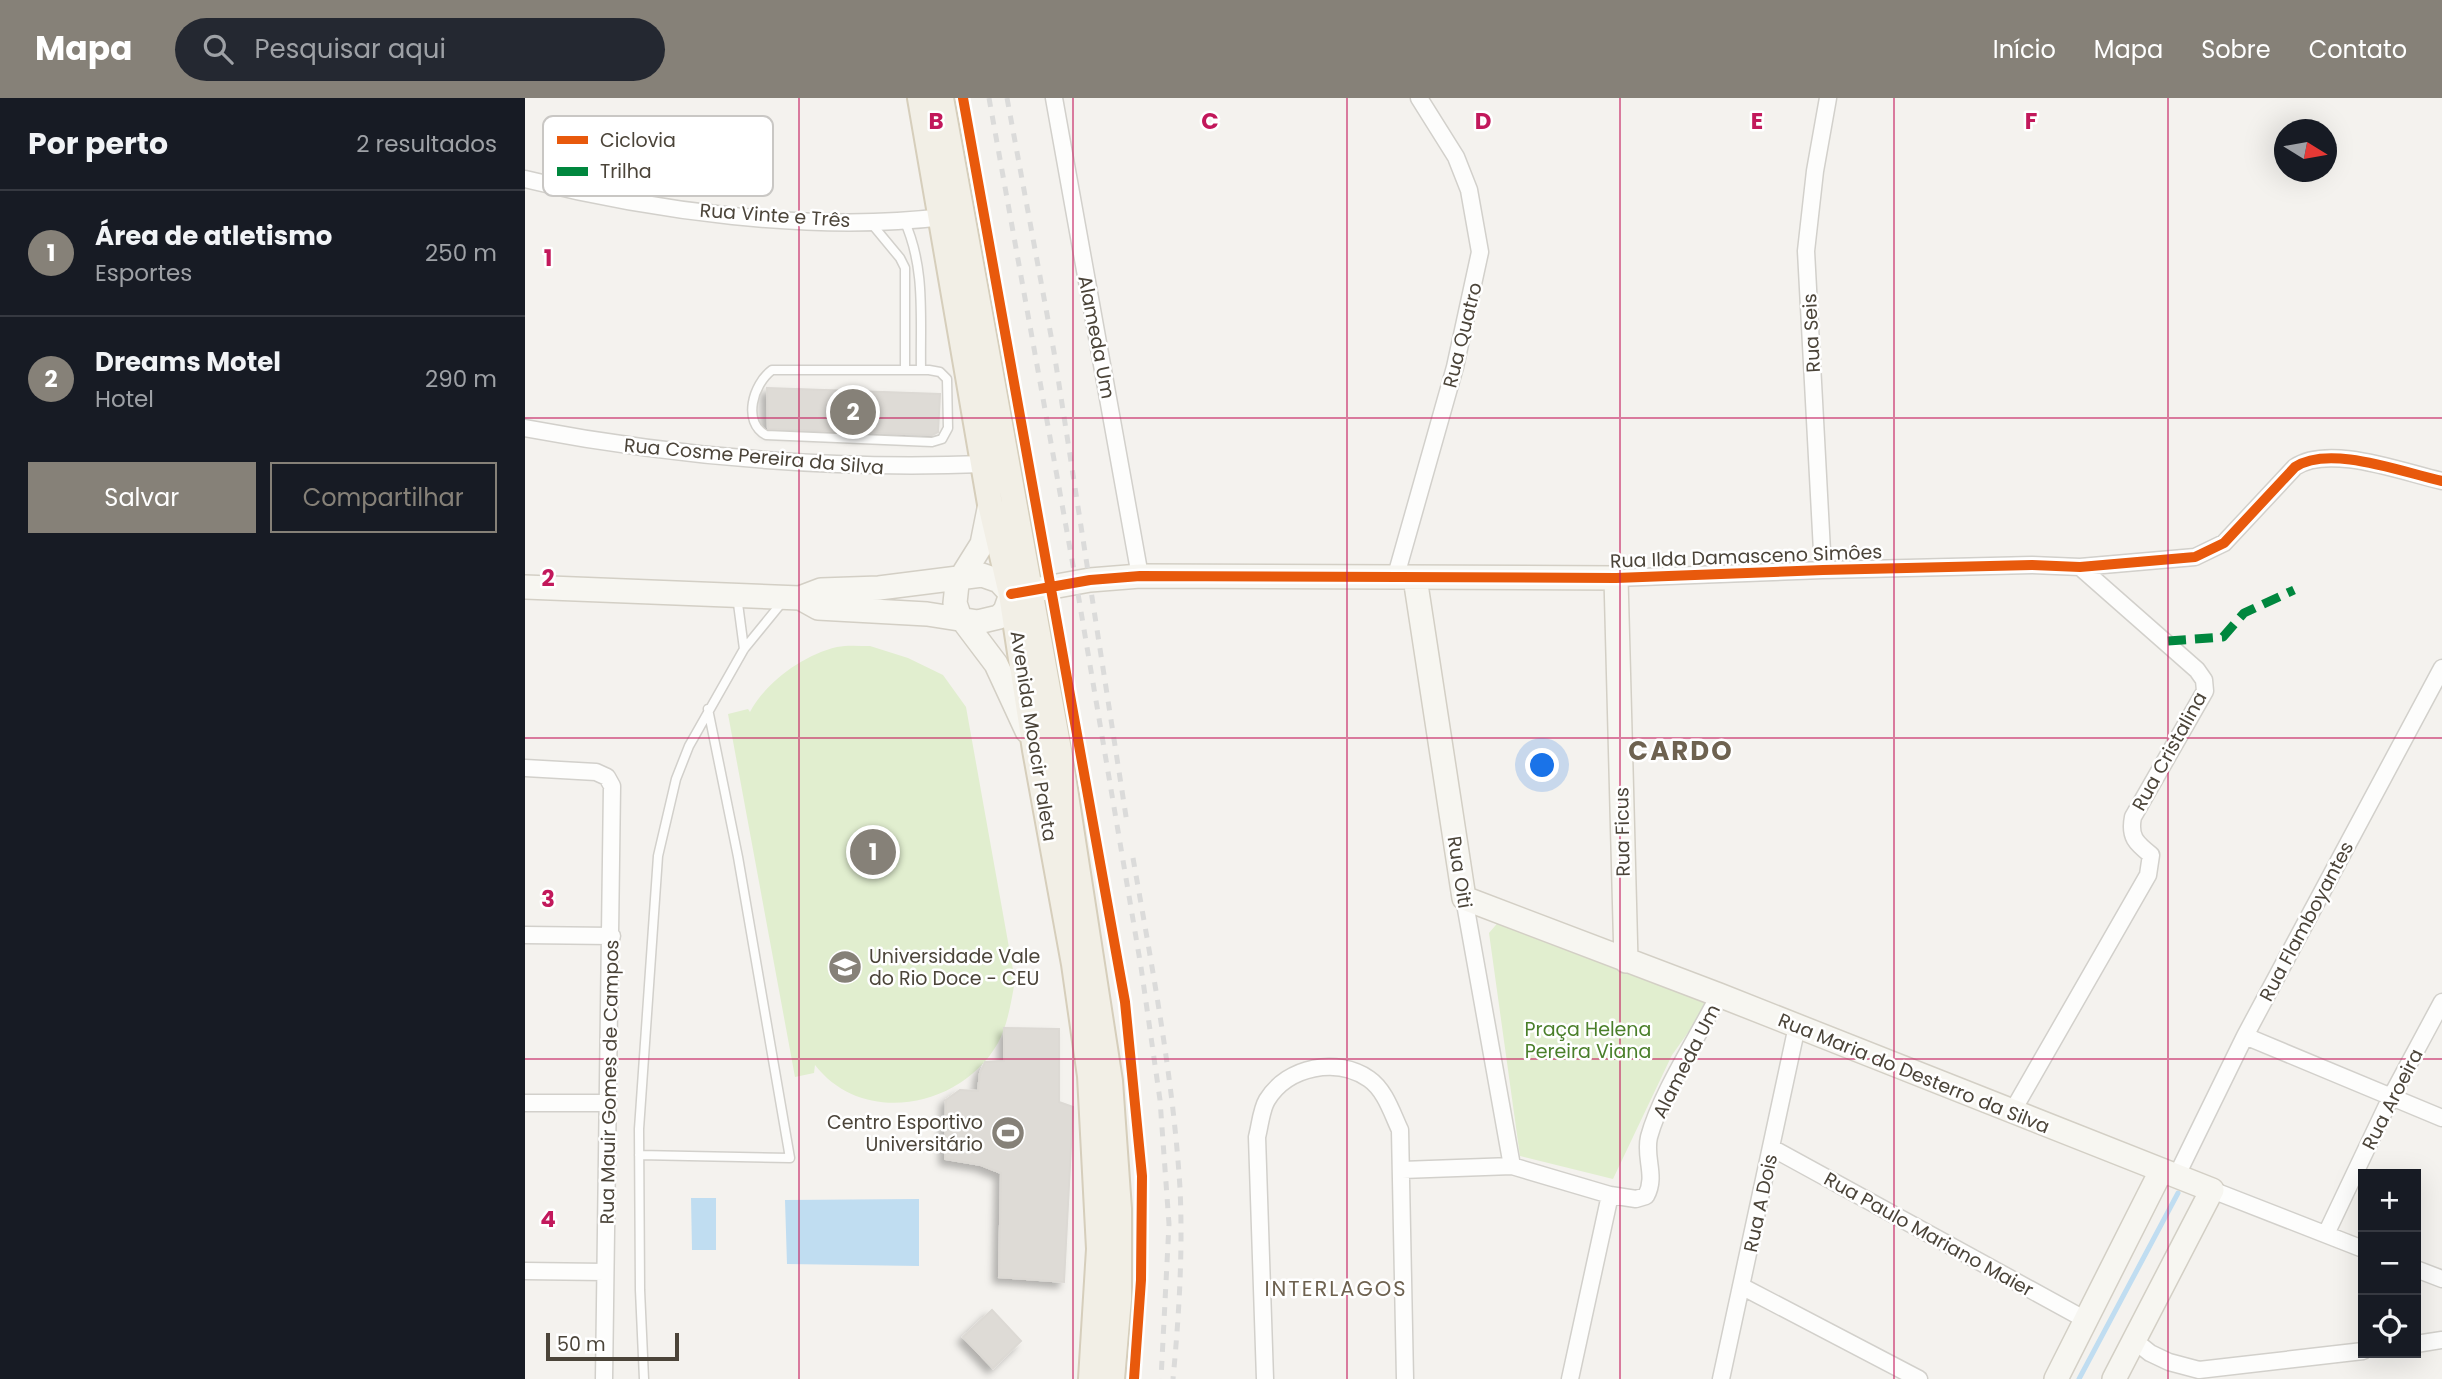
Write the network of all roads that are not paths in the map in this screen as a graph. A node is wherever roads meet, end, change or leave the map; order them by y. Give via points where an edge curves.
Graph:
1 (920, 98) edge
2 (941, 98) edge
3 (1054, 98) edge
4 (1419, 98) edge
5 (1828, 98) edge
6 (525, 179) edge
7 (543, 183) edge
8 (612, 196) edge
9 (943, 218) junction
10 (904, 220) junction
11 (869, 221) junction
12 (905, 370) junction
13 (921, 370) junction
14 (525, 428) edge
15 (984, 464) junction
16 (2442, 481) edge
17 (990, 504) junction
18 (2080, 567) junction
19 (1823, 570) junction
20 (1140, 576) junction
21 (963, 577) junction
22 (1405, 578) junction
23 (1616, 578) junction
24 (525, 587) edge
25 (1020, 592) junction
26 (737, 593) junction
27 (794, 597) junction
28 (964, 620) junction
29 (744, 649) junction
30 (2442, 668) edge
31 (708, 709) junction
32 (1035, 750) junction
33 (525, 768) edge
34 (1464, 898) junction
35 (525, 935) edge
36 (612, 936) junction
37 (1626, 961) junction
38 (1719, 995) junction
39 (2442, 1002) edge
40 (1797, 1026) junction
41 (2245, 1036) junction
42 (2391, 1097) junction
43 (525, 1102) edge
44 (607, 1103) junction
45 (2012, 1112) junction
46 (2442, 1118) edge
47 (1772, 1148) junction
48 (639, 1154) junction
49 (1512, 1166) junction
50 (1402, 1170) junction
51 (2169, 1174) junction
52 (2212, 1190) junction
53 (1610, 1195) junction
54 (2326, 1234) junction
55 (2358, 1247) edge
56 (525, 1271) edge
57 (2421, 1271) edge
58 (605, 1272) junction
59 (2442, 1279) edge
60 (1741, 1286) junction
61 (2086, 1320) junction
62 (2135, 1340) junction
63 (2442, 1340) edge
64 (2421, 1343) edge
65 (2358, 1352) edge
66 (2198, 1375) edge
67 (604, 1379) edge
68 (644, 1379) edge
69 (1091, 1379) edge
70 (1112, 1379) edge
71 (1265, 1379) edge
72 (1405, 1379) edge
73 (1570, 1379) edge
74 (1721, 1379) edge
75 (1919, 1379) edge
76 (2056, 1379) edge
77 (2114, 1379) edge

1 - 9 main road, Avenida Moacir Paleta
2 - 25 main road, Avenida Moacir Paleta
3 - 20 street, Alameda Um
4 - 22 street, Rua Quatro via 1456,157 1469,190 1480,253
5 - 19 street, Rua Seis via 1806,251
6 - 7 street, Rua Vinte e Três
8 - 11 street, Rua Vinte e Três via 674,208 795,220
9 - 10 street, Rua Vinte e Três
9 - 15 main road, Avenida Moacir Paleta
10 - 11 street, Rua Vinte e Três
10 - 13 lane via 920,268
11 - 12 lane via 905,268
12 - 13 lane
12 - 13 lane via 772,370 756,390 753,422 766,435 942,439 948,428 947,379 940,372
14 - 15 street, Rua Cosme Pereira da Silva via 644,450 829,465
15 - 17 main road, Avenida Moacir Paleta
16 - 18 street, Rua Ilda Damasceno Simôes via 2345,459 2306,460 2211,551 2195,557
17 - 21 street via 982,544
17 - 25 main road, Avenida Moacir Paleta
18 - 19 street, Rua Ilda Damasceno Simôes
18 - 45 street, Rua Cristalina via 2197,670 2206,691 2133,817 2133,838 2151,855 2148,875
19 - 23 street, Rua Ilda Damasceno Simôes
20 - 22 street, Rua Ilda Damasceno Simôes
20 - 25 street, Rua Ilda Damasceno Simôes
21 - 25 street via 991,577
21 - 27 street via 821,590
21 - 28 street via 957,584 955,603
22 - 23 street, Rua Ilda Damasceno Simôes
22 - 34 street, Rua Oiti
23 - 37 street, Rua Ficus
24 - 26 street
25 - 28 street via 999,617
25 - 32 main road, Avenida Moacir Paleta
25 - 70 main road, Avenida Moacir Paleta via 1082,883 1116,1144 1119,1298
26 - 27 street
26 - 29 lane
27 - 28 street via 818,608
27 - 29 lane
28 - 32 street via 1007,683
29 - 31 lane
30 - 41 street, Rua Flamboyantes
31 - 48 lane via 676,779 658,856
31 - 48 lane via 790,1158
32 - 69 main road, Avenida Moacir Paleta via 1090,1076 1099,1249
33 - 36 street, Rua Mauir Gomes de Campos via 596,772 612,786
34 - 37 street, Rua Maria do Desterro da Silva
34 - 49 street, Rua Oiti
35 - 36 street
36 - 44 street, Rua Mauir Gomes de Campos
37 - 38 street, Rua Maria do Desterro da Silva
38 - 40 street, Rua Maria do Desterro da Silva
38 - 53 street, Alameda Um via 1656,1117 1648,1141 1651,1187 1646,1196 1636,1199
39 - 42 street, Rua Aroeira
40 - 45 street, Rua Maria do Desterro da Silva
40 - 47 street, Rua A Dois
41 - 42 street
41 - 51 street, Rua Flamboyantes
42 - 46 street
42 - 54 street, Rua Aroeira
43 - 44 street
44 - 58 street, Rua Mauir Gomes de Campos
45 - 51 street, Rua Maria do Desterro da Silva
47 - 60 street, Rua A Dois
47 - 61 street, Rua Paulo Mariano Maier
48 - 68 lane
49 - 50 street, Alameda Um
49 - 53 street, Alameda Um
50 - 71 street via 1400,1130 1382,1093 1369,1080 1342,1067 1308,1069 1282,1083 1266,1101 1257,1137
50 - 72 street
51 - 52 street, Rua Maria do Desterro da Silva
51 - 61 street
52 - 54 street, Rua Maria do Desterro da Silva
52 - 62 street
53 - 73 street
54 - 55 street, Rua Maria do Desterro da Silva
56 - 58 street
57 - 59 street
58 - 67 street, Rua Mauir Gomes de Campos
60 - 74 street, Rua A Dois
60 - 75 street
61 - 76 street
62 - 66 street via 2150,1353
62 - 77 street
63 - 64 street
65 - 66 street

